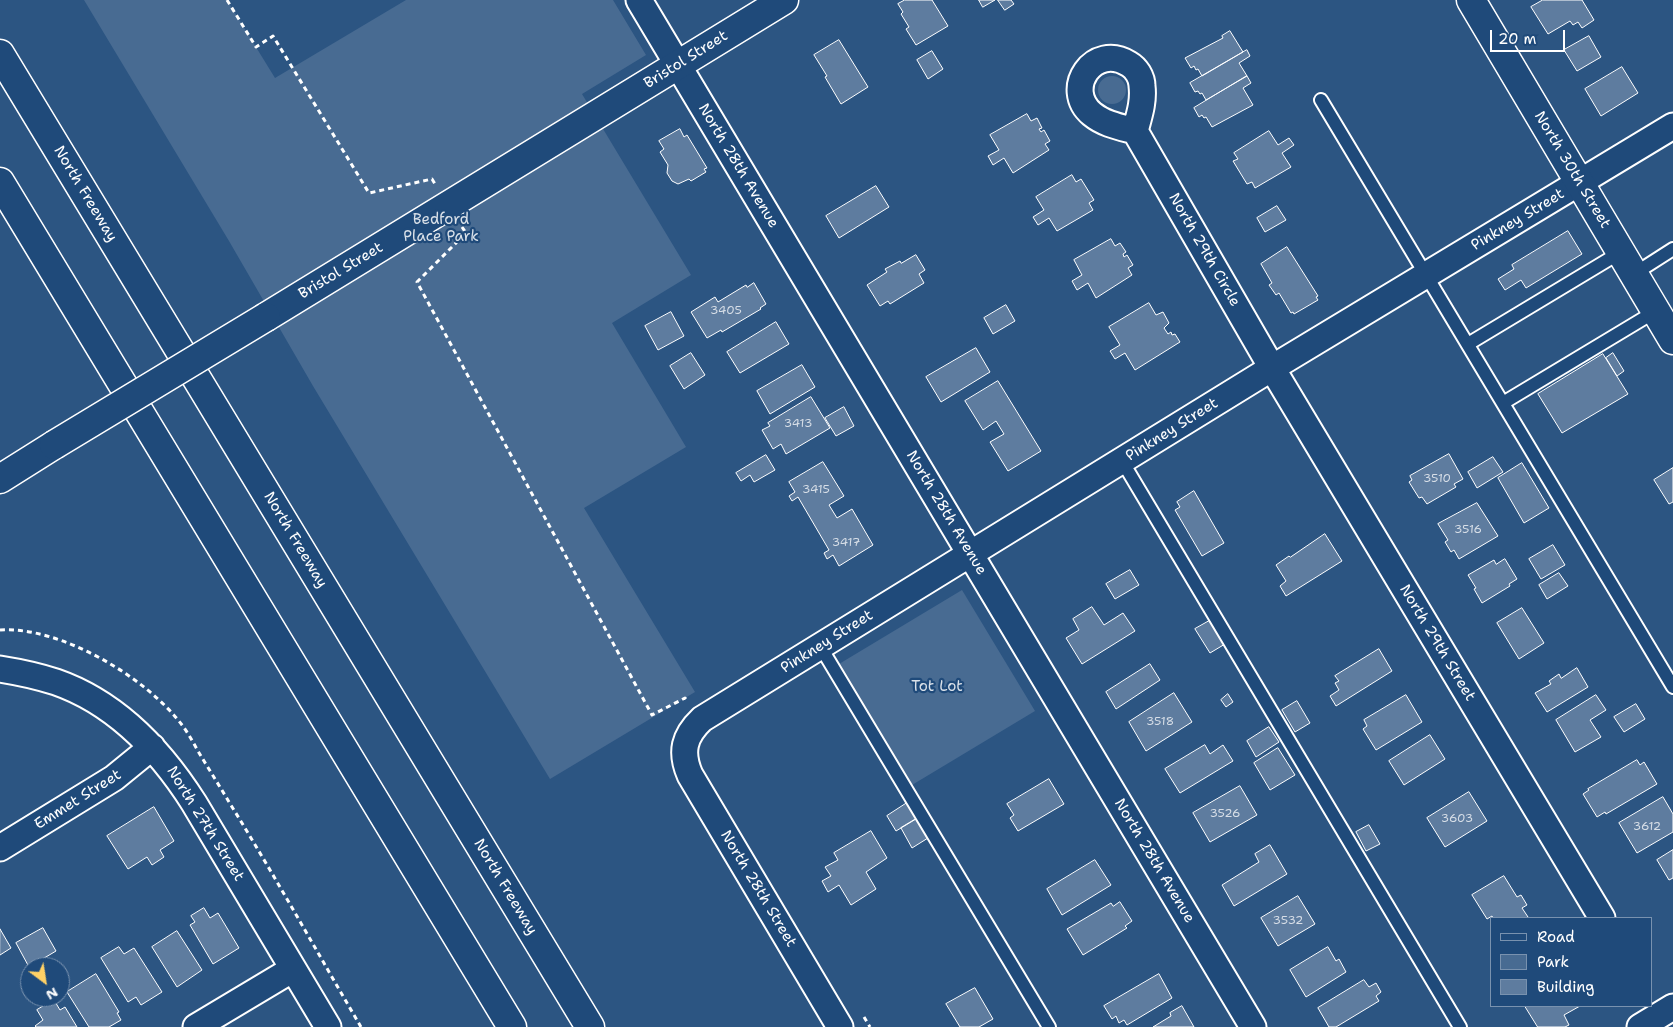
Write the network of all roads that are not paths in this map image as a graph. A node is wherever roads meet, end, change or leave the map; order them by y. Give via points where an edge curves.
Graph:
1 (639, 0) edge
2 (784, 0) edge
3 (1471, 0) edge
4 (0, 54) edge
5 (678, 65) junction
6 (1321, 100) dead end
7 (1673, 126) edge
8 (1135, 131) dead end
9 (0, 182) edge
10 (1579, 183) junction
11 (1673, 248) edge
12 (1627, 263) junction
13 (1427, 276) junction
14 (1656, 311) junction
15 (1673, 340) edge
16 (1468, 344) junction
17 (1272, 368) junction
18 (1503, 403) junction
19 (1122, 461) junction
20 (0, 479) edge
21 (970, 554) junction
22 (820, 646) junction
23 (0, 669) edge
24 (1673, 687) edge
25 (152, 747) junction
26 (684, 748) joint
27 (0, 848) edge
28 (1601, 917) edge
29 (293, 968) junction
30 (196, 1027) edge
31 (328, 1027) edge
32 (512, 1027) edge
33 (590, 1027) edge
34 (840, 1027) edge
35 (1049, 1027) edge
36 (1253, 1027) edge
37 (1460, 1027) edge

1 - 5 street, North 28th Avenue
2 - 5 main road, Bristol Street
3 - 10 main road, North 30th Street
4 - 33 main road, North Freeway
5 - 20 main road, Bristol Street, bridge
5 - 21 street, North 28th Avenue
6 - 13 lane
7 - 10 street, Pinkney Street
8 - 17 street, North 29th Circle
9 - 32 main road
10 - 12 main road, North 30th Street
10 - 13 street, Pinkney Street
11 - 12 lane
12 - 14 main road, North 30th Street
12 - 16 lane
13 - 16 lane
13 - 17 street, Pinkney Street
14 - 15 main road, North 30th Street
14 - 18 lane
16 - 18 lane
17 - 19 street, Pinkney Street
17 - 28 street, North 29th Street
18 - 24 lane
19 - 21 street, Pinkney Street
19 - 37 lane
21 - 22 street, Pinkney Street
21 - 36 street, North 28th Avenue
22 - 26 street, Pinkney Street via 702,719 688,735
22 - 35 lane
23 - 25 street, North 27th Street via 45,678 77,691 122,720
25 - 27 street, Emmet Street via 114,778
25 - 29 street, North 27th Street via 191,798
26 - 34 street, North 28th Street via 690,775
29 - 30 street
29 - 31 street, North 27th Street

